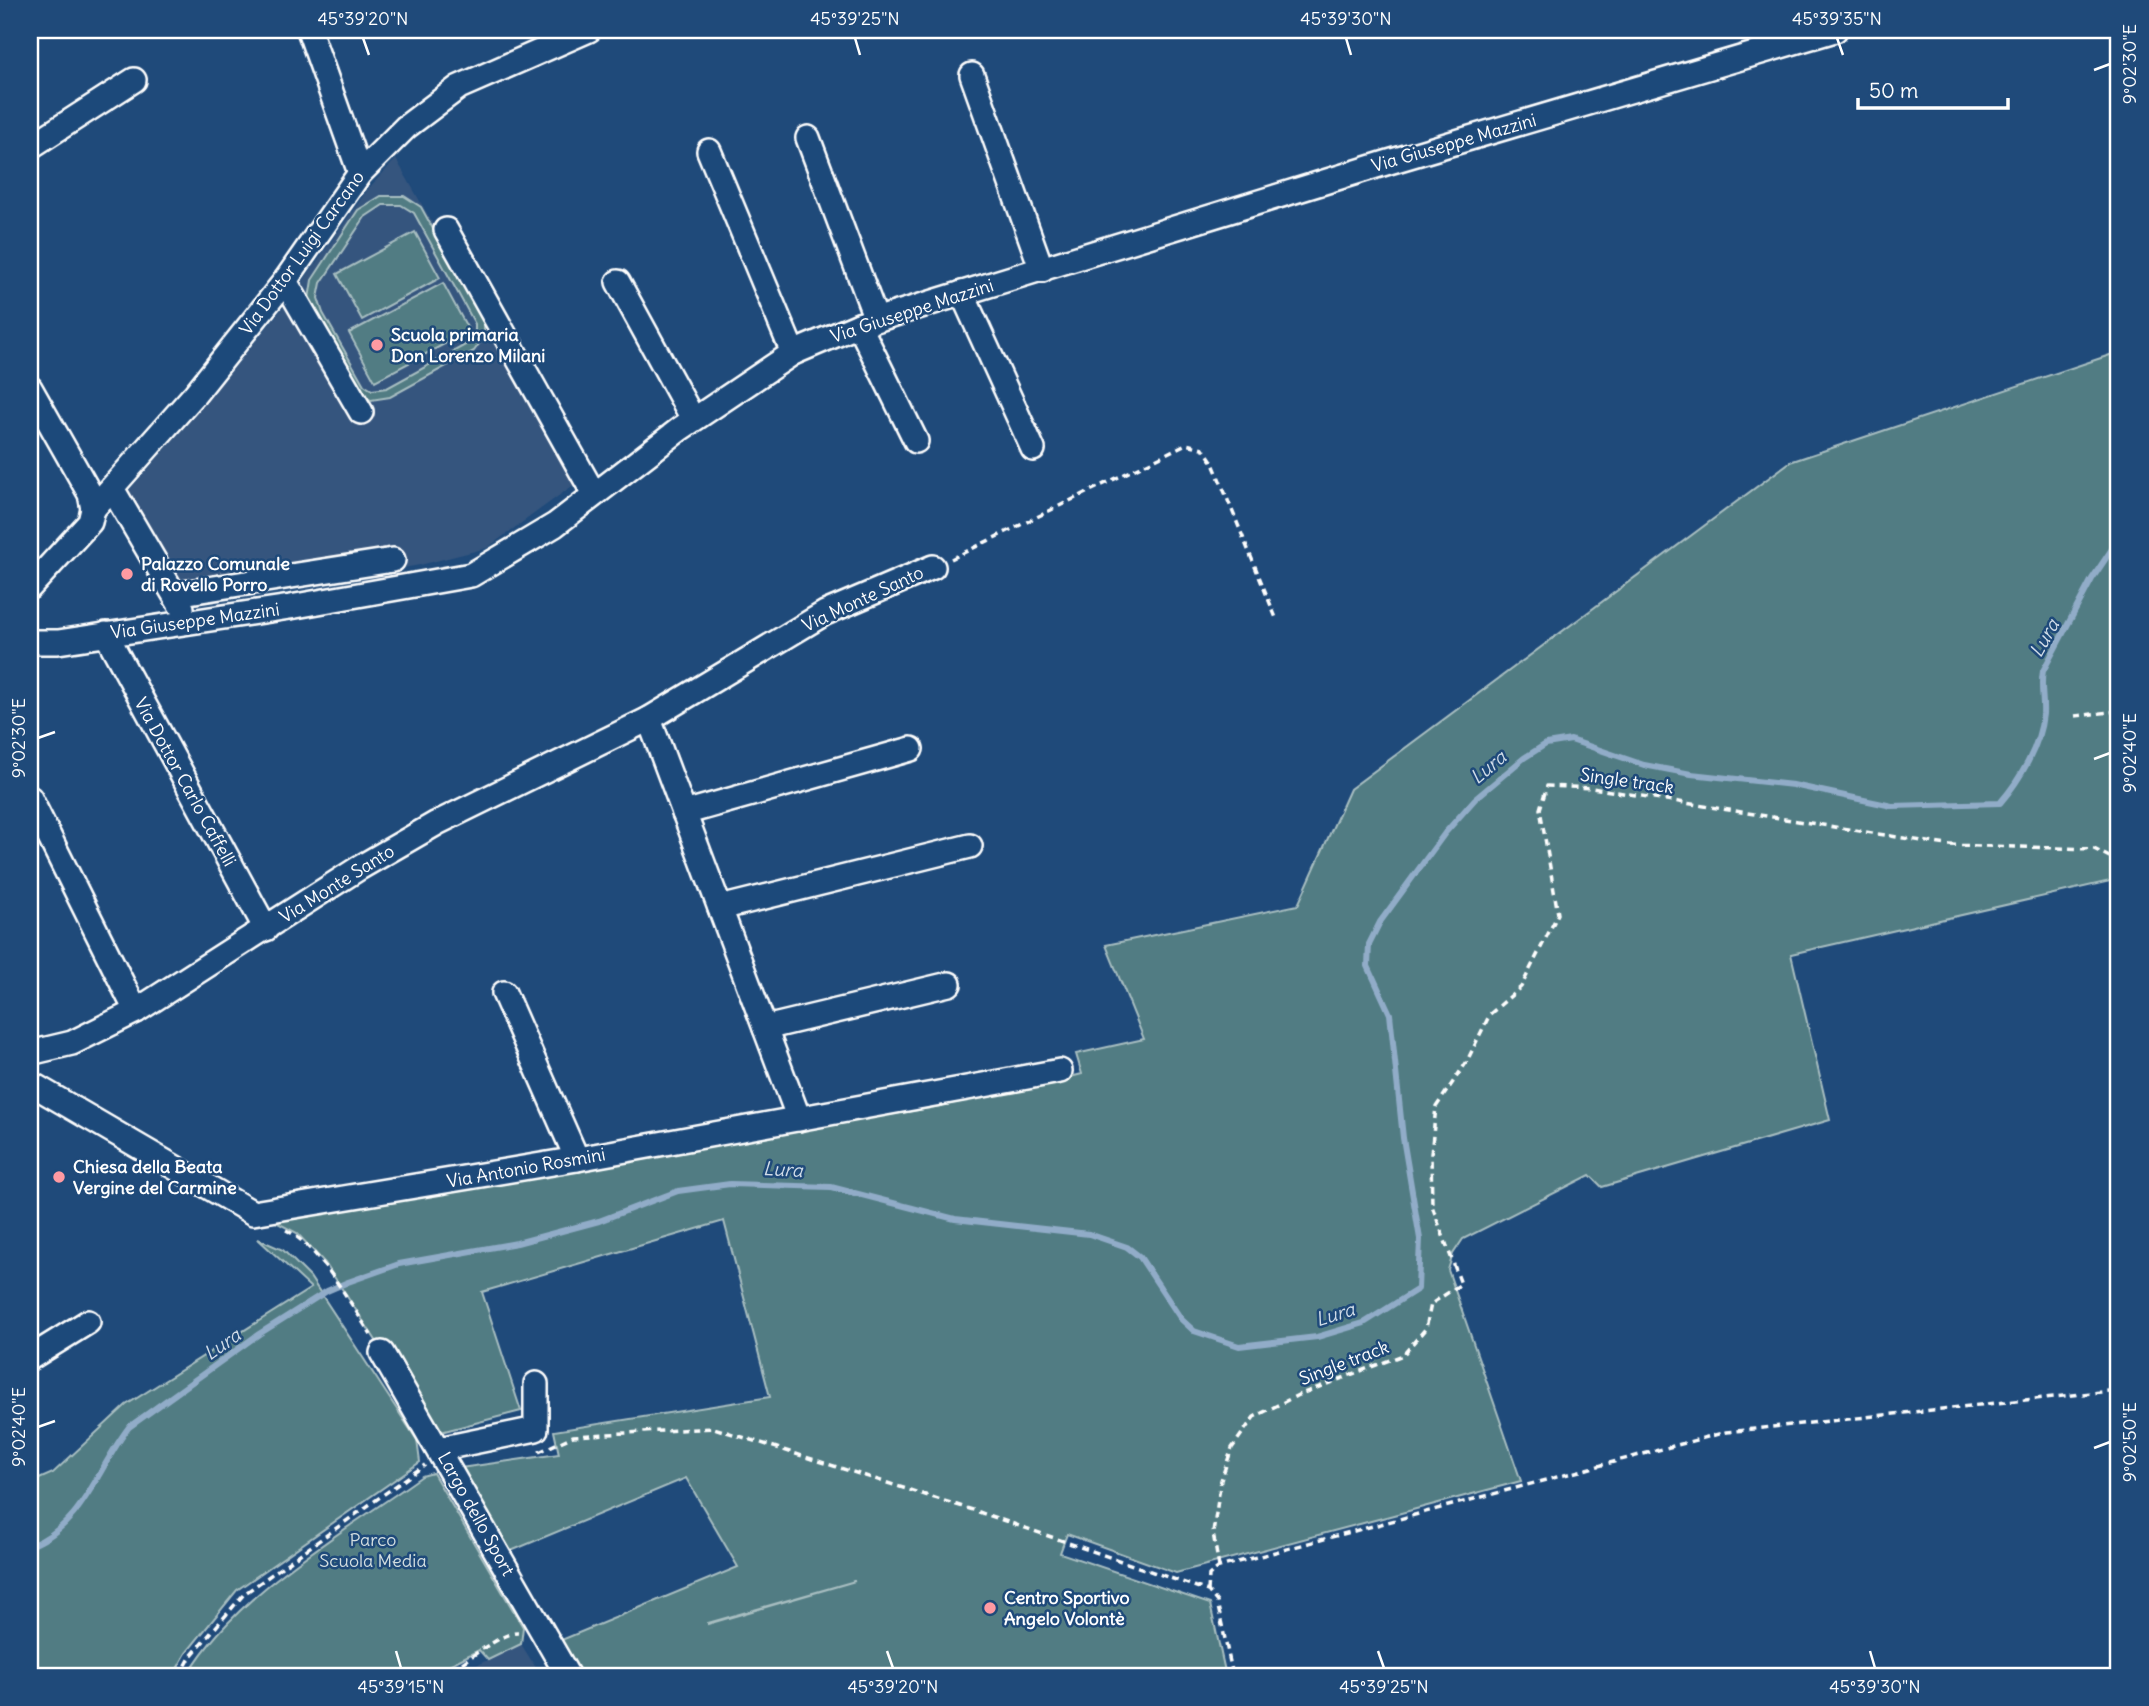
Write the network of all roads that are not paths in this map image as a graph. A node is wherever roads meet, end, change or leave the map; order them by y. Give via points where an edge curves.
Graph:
1 (309, 30) edge
2 (589, 30) edge
3 (1835, 30) edge
4 (972, 75) dead end
5 (134, 80) dead end
6 (808, 138) dead end
7 (30, 147) edge
8 (709, 151) dead end
9 (360, 173) junction
10 (446, 230) dead end
11 (1042, 270) junction
12 (285, 281) junction
13 (618, 282) dead end
14 (962, 293) junction
15 (868, 322) junction
16 (793, 353) junction
17 (30, 388) edge
18 (361, 412) dead end
19 (694, 419) junction
20 (916, 441) dead end
21 (1033, 449) dead end
22 (113, 490) junction
23 (594, 495) junction
24 (93, 509) junction
25 (393, 560) dead end
26 (933, 567) road end
27 (30, 587) edge
28 (176, 594) junction
29 (185, 622) junction
30 (30, 632) edge
31 (106, 634) junction
32 (30, 643) edge
33 (649, 719) junction
34 (911, 749) dead end
35 (30, 799) edge
36 (684, 813) junction
37 (970, 846) dead end
38 (720, 908) junction
39 (266, 929) junction
40 (949, 984) dead end
41 (504, 993) dead end
42 (136, 1011) junction
43 (765, 1028) junction
44 (30, 1052) edge
45 (1060, 1071) dead end
46 (30, 1083) edge
47 (799, 1119) junction
48 (577, 1159) junction
49 (88, 1322) dead end
50 (382, 1353) road end
51 (30, 1358) edge
52 (536, 1384) dead end
53 (442, 1453) junction
54 (568, 1676) edge

1 - 9 street
2 - 9 street, Via Dottor Luigi Carcano via 459,87 406,127
3 - 11 street, Via Giuseppe Mazzini
4 - 11 street
5 - 7 street
6 - 15 street
8 - 16 street
9 - 12 street, Via Dottor Luigi Carcano
10 - 23 street
11 - 14 street, Via Giuseppe Mazzini
12 - 18 street
12 - 22 street, Via Dottor Luigi Carcano
13 - 19 street
14 - 15 street, Via Giuseppe Mazzini
14 - 21 street
15 - 16 street, Via Giuseppe Mazzini
15 - 20 street
16 - 19 street, Via Giuseppe Mazzini
17 - 24 street via 90,494
19 - 23 street, Via Giuseppe Mazzini
22 - 24 street, Via Dottor Luigi Carcano
22 - 28 street
23 - 29 street, Via Giuseppe Mazzini via 471,575
24 - 27 street, Via Dottor Luigi Carcano via 90,522
25 - 28 street
26 - 33 street, Via Monte Santo via 825,613
28 - 29 street
29 - 31 street, Via Giuseppe Mazzini
30 - 32 street
31 - 32 street, Via Giuseppe Mazzini
31 - 39 street, Via Dottor Carlo Caffelli
33 - 36 street
33 - 39 street, Via Monte Santo via 437,823
34 - 36 street
35 - 42 street
36 - 38 street
37 - 38 street
38 - 43 street
39 - 42 street, Via Monte Santo
40 - 43 street
41 - 48 street
42 - 44 street, Via Monte Santo via 72,1043
43 - 47 street
45 - 47 street, Via Antonio Rosmini
46 - 48 street, Via Antonio Rosmini via 253,1213
47 - 48 street, Via Antonio Rosmini
49 - 51 street
50 - 53 street, Largo dello Sport
52 - 53 street via 536,1429
53 - 54 street, Largo dello Sport

